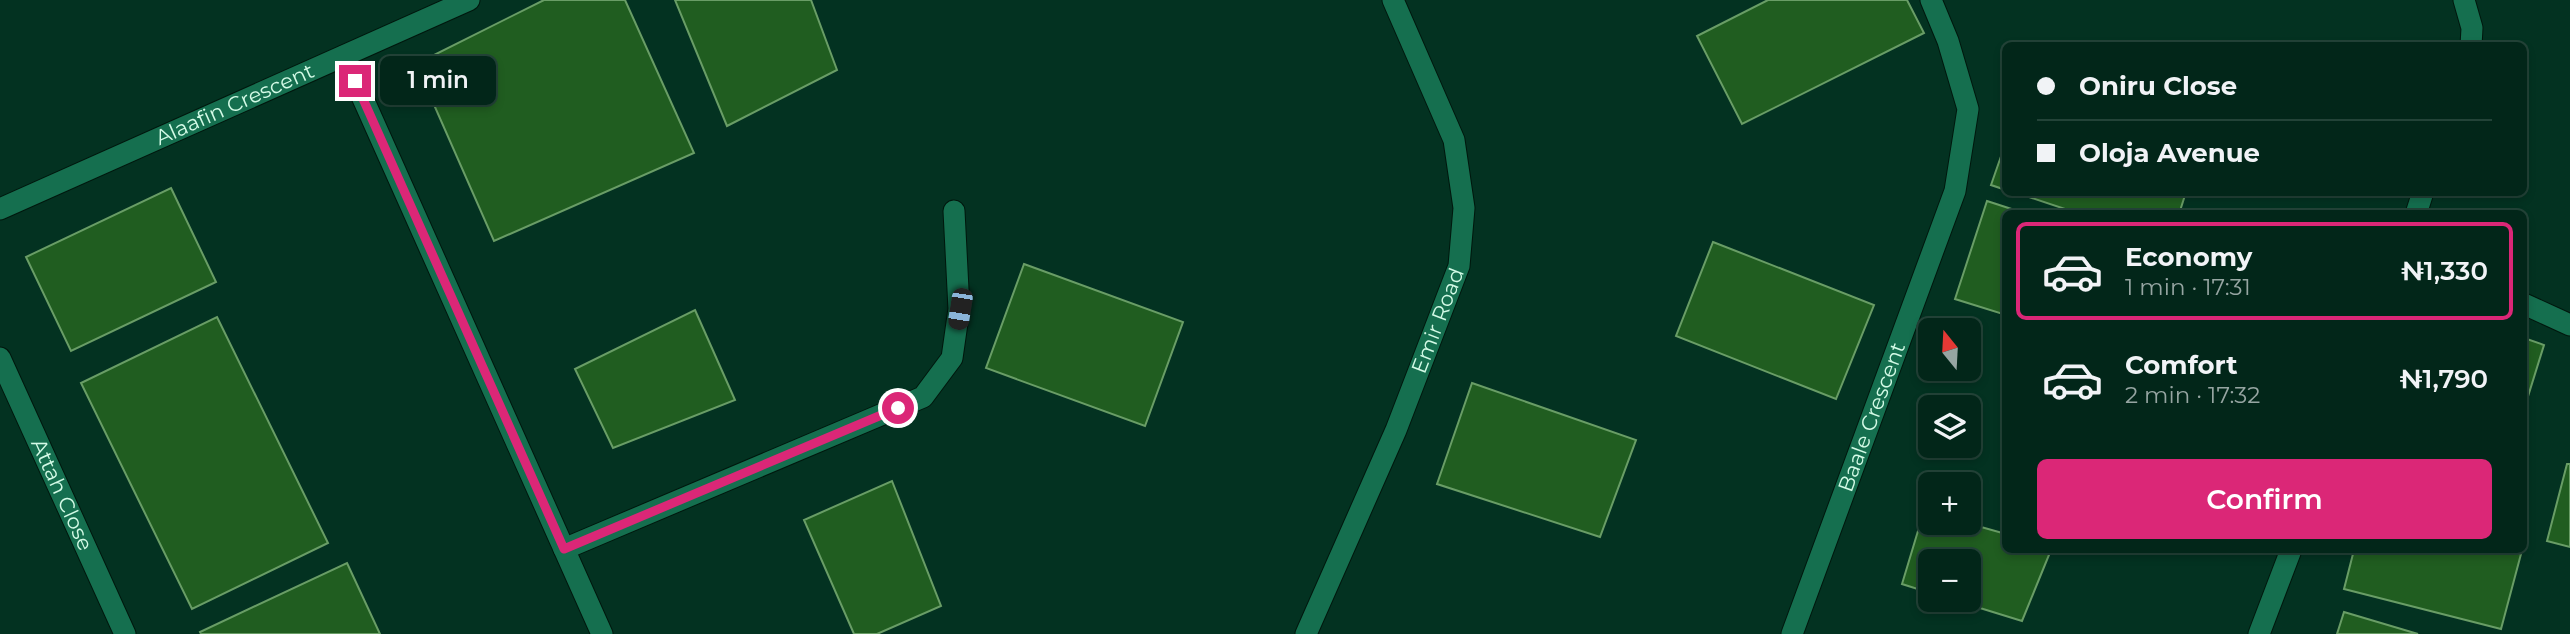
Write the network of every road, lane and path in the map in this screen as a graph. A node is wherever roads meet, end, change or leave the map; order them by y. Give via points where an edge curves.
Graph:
1 (469, 0) edge
2 (1393, 0) edge
3 (1931, 0) edge
4 (2464, 0) edge
5 (2471, 42) edge
6 (344, 56) junction
7 (0, 209) edge
8 (954, 211) dead end
9 (2527, 305) edge
10 (2570, 325) edge
11 (0, 358) edge
12 (564, 549) junction
13 (2290, 553) edge
14 (125, 634) edge
15 (602, 634) edge
16 (1306, 634) edge
17 (1792, 634) edge
18 (2259, 634) edge

1 - 6 street, Alaafin Crescent
2 - 16 street, Emir Road via 1454,139 1464,208 1459,266 1396,430
3 - 17 street, Baale Crescent via 1968,109 1955,191
4 - 5 street
6 - 7 street, Alaafin Crescent
6 - 12 street
8 - 12 street via 960,309 952,358 923,397
9 - 10 street
11 - 14 street, Attah Close
12 - 15 street
13 - 18 street

